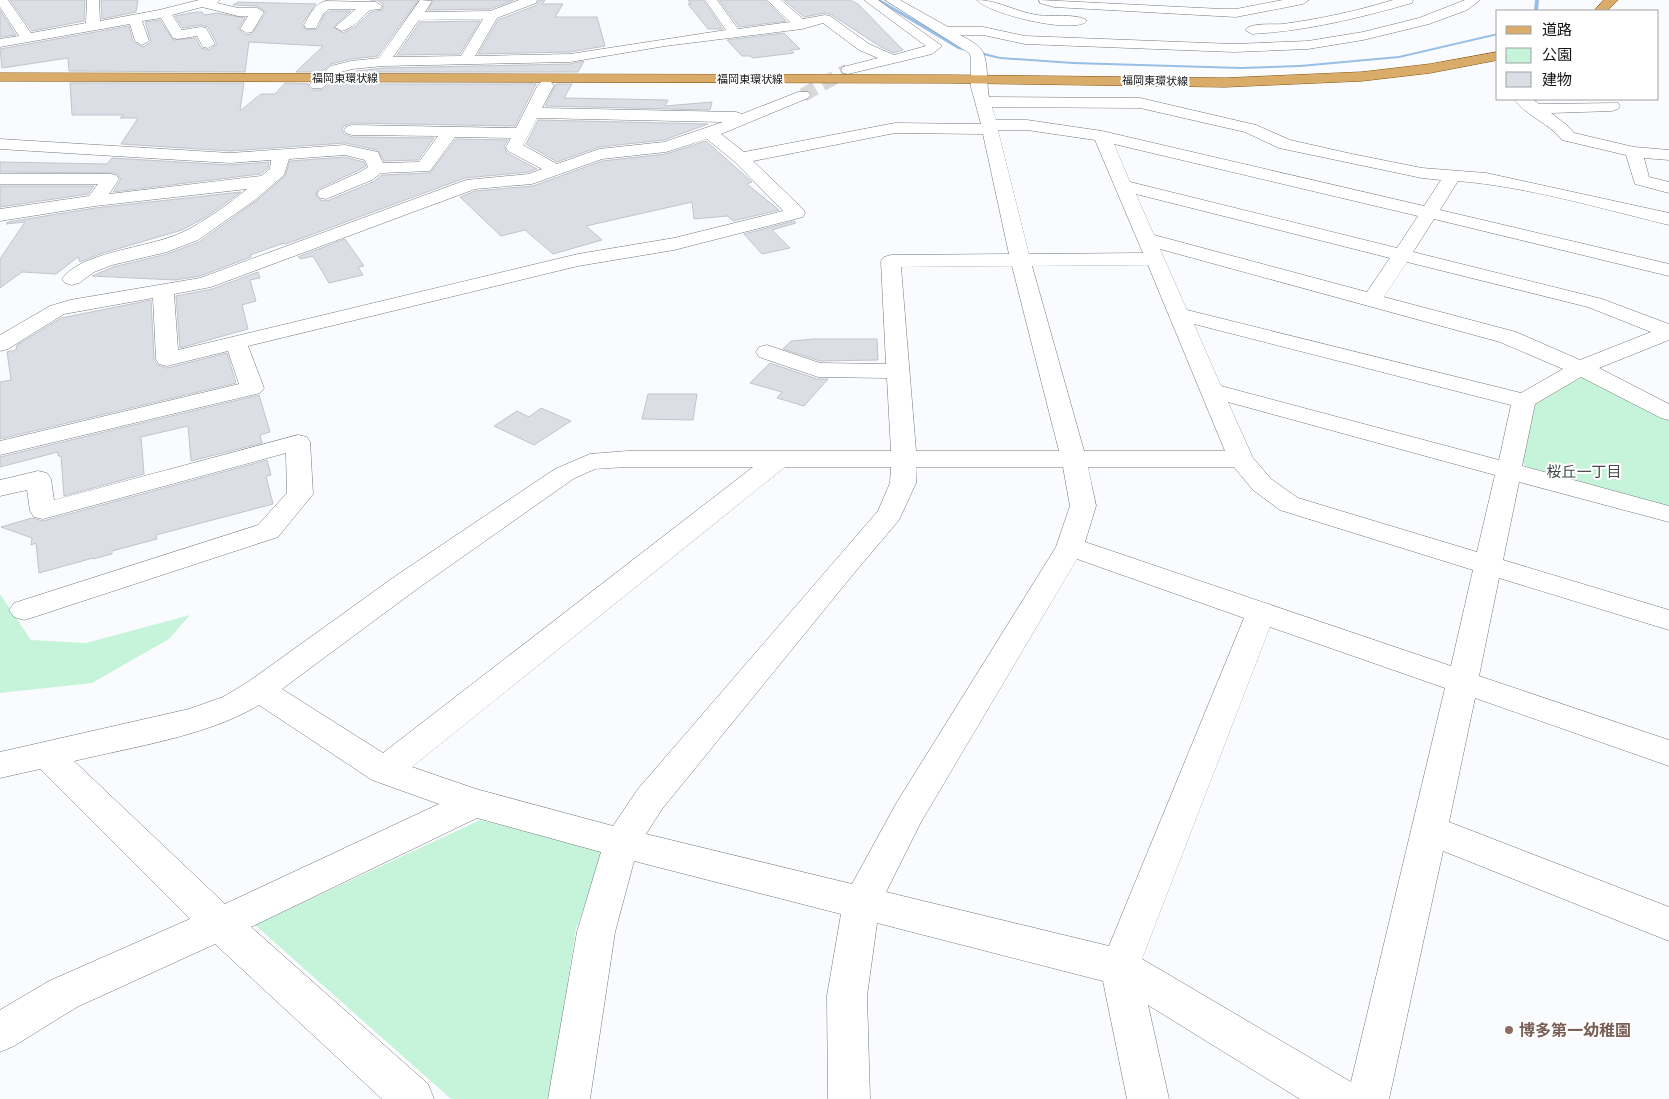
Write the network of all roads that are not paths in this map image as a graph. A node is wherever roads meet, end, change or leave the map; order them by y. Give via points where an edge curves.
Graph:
1 (2, 0) edge
2 (93, 0) edge
3 (427, 0) edge
4 (531, 0) edge
5 (711, 0) edge
6 (773, 0) edge
7 (870, 0) edge
8 (891, 0) edge
9 (983, 0) edge
10 (1045, 0) edge
11 (1303, 0) edge
12 (1408, 0) edge
13 (1474, 0) edge
14 (1612, 0) edge
15 (208, 2) edge
16 (333, 3) edge
17 (1601, 10) edge
18 (164, 13) junction
19 (1210, 13) edge
20 (492, 15) junction
21 (416, 16) junction
22 (135, 19) junction
23 (1032, 22) junction
24 (802, 24) junction
25 (1091, 24) dead end
26 (311, 25) dead end
27 (93, 26) junction
28 (342, 27) dead end
29 (247, 29) dead end
30 (1238, 30) dead end
31 (735, 34) junction
32 (949, 34) junction
33 (1009, 36) junction
34 (27, 38) junction
35 (142, 41) dead end
36 (0, 43) edge
37 (208, 44) dead end
38 (1496, 56) edge
39 (894, 60) junction
40 (465, 61) junction
41 (383, 62) junction
42 (1496, 66) edge
43 (848, 70) tunnel mouth
44 (0, 77) edge
45 (321, 81) junction
46 (0, 84) edge
47 (546, 85) junction
48 (803, 95) tunnel mouth
49 (983, 98) junction
50 (1528, 104) edge
51 (1612, 106) dead end
52 (532, 113) junction
53 (750, 117) junction
54 (352, 130) dead end
55 (450, 132) junction
56 (709, 133) junction
57 (1102, 136) junction
58 (517, 140) junction
59 (0, 144) edge
60 (1634, 152) junction
61 (280, 154) junction
62 (1669, 155) edge
63 (741, 158) junction
64 (377, 168) junction
65 (554, 169) junction
66 (1452, 176) junction
67 (0, 179) edge
68 (266, 181) junction
69 (1123, 185) junction
70 (1669, 188) edge
71 (326, 194) dead end
72 (95, 201) junction
73 (1429, 214) junction
74 (0, 215) edge
75 (1669, 219) edge
76 (1146, 239) junction
77 (1402, 254) junction
78 (1020, 258) junction
79 (1155, 259) junction
80 (1669, 270) edge
81 (72, 279) dead end
82 (163, 290) junction
83 (1372, 300) junction
84 (1178, 314) junction
85 (1669, 332) edge
86 (236, 342) junction
87 (0, 344) edge
88 (767, 352) dead end
89 (1580, 368) junction
90 (897, 371) junction
91 (1211, 390) junction
92 (1524, 401) junction
93 (1669, 413) edge
94 (0, 448) edge
95 (1241, 459) junction
96 (904, 460) junction
97 (1074, 460) junction
98 (776, 461) junction
99 (1508, 471) junction
100 (0, 488) edge
101 (1669, 514) edge
102 (1070, 547) junction
103 (1488, 565) junction
104 (24, 610) dead end
105 (1262, 612) junction
106 (1669, 620) edge
107 (1461, 681) junction
108 (259, 690) junction
109 (1669, 754) edge
110 (47, 755) junction
111 (0, 765) edge
112 (384, 771) junction
113 (475, 803) junction
114 (1430, 830) junction
115 (621, 843) junction
116 (862, 902) junction
117 (220, 924) junction
118 (1669, 924) edge
119 (1120, 968) junction
120 (0, 1032) edge
121 (413, 1099) edge
122 (570, 1099) edge
123 (849, 1099) edge
124 (1148, 1099) edge
125 (1339, 1099) edge
126 (1368, 1099) edge

1 - 34 street
2 - 27 street
3 - 21 street
4 - 20 street
5 - 31 street
6 - 24 street
7 - 39 street via 934,46
8 - 32 street
9 - 23 street
10 - 19 street
11 - 19 street via 1236,13
12 - 30 street via 1365,13 1287,27
13 - 33 street via 1424,21 1308,45 1234,48 1025,40
14 - 17 main road
15 - 18 street
15 - 29 street via 238,12 257,12
16 - 26 street via 318,12
16 - 28 street via 371,6
18 - 22 street
18 - 37 street via 178,35 202,31
20 - 21 street
20 - 40 street
21 - 41 street
22 - 27 street
22 - 35 street
23 - 25 street
23 - 33 street
24 - 31 street
24 - 39 street via 825,19 864,47
27 - 34 street
31 - 40 street via 570,58
32 - 33 street via 984,32
32 - 49 street via 978,56
34 - 36 street
38 - 49 main road, 福岡東環状線 via 1430,70
39 - 43 street
40 - 41 street
41 - 45 street via 336,68
42 - 49 main road, 福岡東環状線 via 1413,80 1292,89
44 - 45 main road, 福岡東環状線
45 - 46 main road, 福岡東環状線
45 - 47 main road, 福岡東環状線
45 - 49 main road, 福岡東環状線
47 - 49 main road, 福岡東環状線
47 - 52 street
48 - 53 street
49 - 57 street via 1027,125
49 - 63 street via 895,128
49 - 66 street via 1140,103 1250,128 1285,144
49 - 78 street
50 - 51 street
50 - 60 street via 1568,137
52 - 53 street
52 - 58 street
53 - 56 street
54 - 55 street
55 - 58 street
55 - 64 street via 424,167
56 - 63 street
56 - 65 street via 666,147 599,154
57 - 69 street
57 - 73 street
58 - 65 street
59 - 61 street via 230,158
60 - 62 street
60 - 70 street via 1641,180
61 - 64 street via 345,150 372,156
61 - 68 street via 278,171
63 - 86 street via 796,213 674,244 578,260
64 - 71 street
65 - 82 street via 532,179 472,184 204,283
66 - 73 street
66 - 75 street via 1486,178 1533,187
67 - 72 street via 110,178
68 - 72 street
68 - 81 street via 183,240 106,260
69 - 76 street
69 - 77 street
72 - 74 street
73 - 77 street
73 - 80 street
76 - 79 street
76 - 83 street
77 - 83 street
77 - 85 street via 1595,303
78 - 79 street
78 - 90 street via 891,261
78 - 97 street
79 - 84 street
82 - 86 street via 167,359
82 - 87 street via 63,308
83 - 89 street via 1508,337
84 - 91 street
84 - 92 street
85 - 89 street
86 - 94 street via 252,388
88 - 90 street via 818,370
89 - 92 street
89 - 93 street
90 - 96 street
91 - 95 street
91 - 99 street
92 - 99 street
95 - 97 street
95 - 103 street via 1268,492 1289,504
96 - 97 street
96 - 98 street
96 - 115 street via 903,483 890,514 650,799
97 - 102 street via 1083,506
98 - 108 street via 627,459 590,462 564,474 407,582
98 - 112 street
99 - 101 street
99 - 103 street
100 - 104 street via 38,479 43,511 298,442 300,494 268,531
102 - 105 street
102 - 116 street via 909,812
103 - 106 street
103 - 107 street
105 - 107 street
105 - 119 street
107 - 109 street
107 - 114 street
108 - 110 street via 234,705 193,720
108 - 112 street
110 - 111 street
110 - 117 street
112 - 113 street
113 - 115 street
113 - 117 street
114 - 118 street
114 - 126 street
115 - 116 street
115 - 122 street via 596,932
116 - 119 street
116 - 123 street via 848,996
117 - 120 street via 63,994
117 - 121 street
119 - 124 street
119 - 125 street

